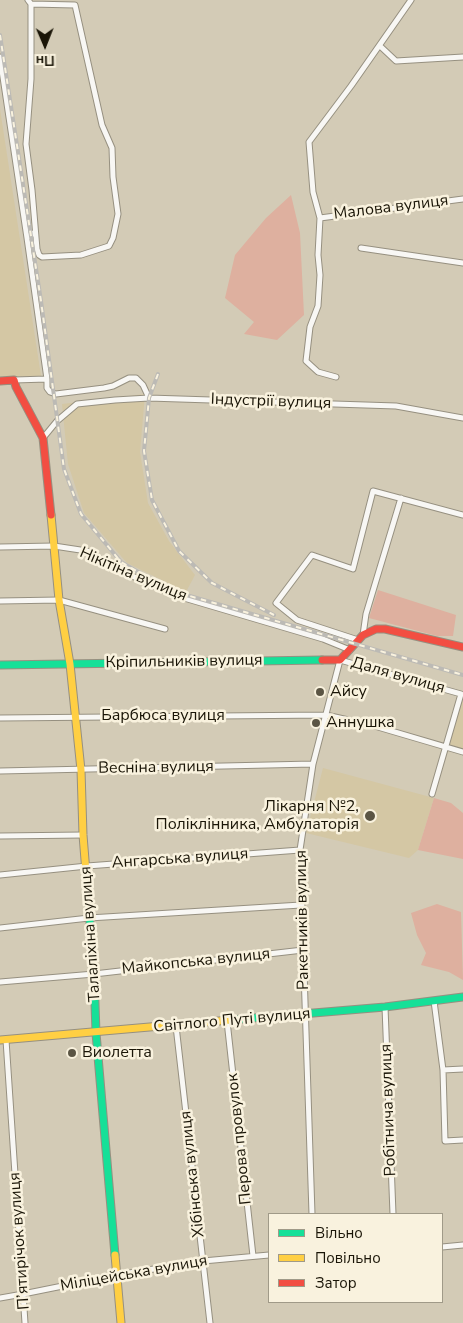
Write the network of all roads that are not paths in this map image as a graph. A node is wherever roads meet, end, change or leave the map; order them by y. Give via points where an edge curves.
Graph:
1 (411, 0) edge
2 (29, 2) edge
3 (380, 46) junction
4 (0, 57) edge
5 (463, 58) edge
6 (463, 199) edge
7 (320, 218) junction
8 (35, 232) junction
9 (27, 238) junction
10 (361, 248) dead end
11 (463, 263) edge
12 (336, 377) dead end
13 (46, 379) junction
14 (14, 380) junction
15 (0, 381) edge
16 (148, 398) junction
17 (463, 418) edge
18 (43, 438) junction
19 (401, 498) junction
20 (463, 516) edge
21 (54, 546) junction
22 (0, 548) edge
23 (59, 600) junction
24 (0, 601) edge
25 (165, 629) dead end
26 (361, 638) junction
27 (463, 647) edge
28 (350, 650) junction
29 (340, 660) junction
30 (70, 664) junction
31 (0, 665) edge
32 (326, 715) junction
33 (75, 716) junction
34 (0, 718) edge
35 (446, 746) junction
36 (463, 752) edge
37 (313, 764) junction
38 (82, 770) junction
39 (0, 771) edge
40 (432, 794) dead end
41 (83, 835) junction
42 (0, 836) edge
43 (300, 850) junction
44 (87, 866) junction
45 (0, 875) edge
46 (301, 906) junction
47 (89, 918) junction
48 (0, 928) edge
49 (303, 950) junction
50 (94, 974) junction
51 (0, 982) edge
52 (463, 997) edge
53 (434, 1001) junction
54 (385, 1006) junction
55 (306, 1014) junction
56 (227, 1021) junction
57 (176, 1026) junction
58 (96, 1033) junction
59 (3, 1040) edge
60 (463, 1069) edge
61 (443, 1070) junction
62 (463, 1140) edge
63 (312, 1213) edge
64 (393, 1213) edge
65 (463, 1245) edge
66 (443, 1247) edge
67 (268, 1255) edge
68 (253, 1256) junction
69 (203, 1261) junction
70 (117, 1275) junction
71 (23, 1294) junction
72 (0, 1298) edge
73 (26, 1323) edge
74 (121, 1323) edge
75 (210, 1323) edge

1 - 3 street, Малова вулиця
2 - 8 street via 32,79 26,144
2 - 8 street via 75,4 102,124 112,148 118,214 109,246 81,255 39,255
3 - 5 street via 396,61
3 - 7 street, Малова вулиця via 309,142 313,192
4 - 9 street
6 - 7 street, Малова вулиця
7 - 12 street, Малова вулиця via 318,306 310,327 306,361 318,372
8 - 9 street
9 - 13 street
10 - 11 street
13 - 14 street
13 - 16 street via 47,388 56,394 104,388 136,378
14 - 15 street
14 - 18 street
16 - 17 street, Індустрії вулиця via 396,406
16 - 18 street, Індустрії вулиця via 77,404
18 - 21 street, Талаліхіна вулиця
19 - 20 street
19 - 26 street
19 - 26 street via 373,491 353,569 312,555 276,604 297,620
21 - 22 street, Нікітіна вулиця
21 - 23 street, Талаліхіна вулиця
21 - 28 street, Нікітіна вулиця via 87,551 174,596 323,638
23 - 24 street
23 - 25 street
23 - 30 street, Талаліхіна вулиця
26 - 27 street via 386,629
26 - 28 street
28 - 29 street
29 - 30 street, Кріпильників вулиця
29 - 32 street, Ракетників вулиця
29 - 35 street, Даля вулиця via 461,694
30 - 31 street, Кріпильників вулиця
30 - 33 street, Талаліхіна вулиця
32 - 33 street, Барбюса вулиця
32 - 35 street
32 - 37 street, Ракетників вулиця
33 - 34 street, Барбюса вулиця
33 - 38 street, Талаліхіна вулиця
35 - 36 street
35 - 40 street, Даля вулиця
37 - 38 street, Весніна вулиця
37 - 43 street, Ракетників вулиця
38 - 39 street, Весніна вулиця
38 - 41 street, Талаліхіна вулиця
41 - 42 street
41 - 44 street, Талаліхіна вулиця
43 - 44 street, Ангарська вулиця
43 - 46 street, Ракетників вулиця
44 - 45 street, Ангарська вулиця
44 - 47 street, Талаліхіна вулиця
46 - 47 street
46 - 49 street, Ракетників вулиця
47 - 48 street
47 - 50 street, Талаліхіна вулиця
49 - 50 street, Майкопська вулиця
49 - 55 street, Ракетників вулиця
50 - 51 street, Майкопська вулиця
50 - 58 street, Талаліхіна вулиця
52 - 53 street, Світлого Путі вулиця
53 - 54 street, Світлого Путі вулиця
53 - 61 street
54 - 55 street, Світлого Путі вулиця
54 - 64 street, Робітнича вулиця
55 - 56 street, Світлого Путі вулиця
55 - 63 street, Ракетників вулиця
56 - 57 street, Світлого Путі вулиця
56 - 68 street, Перова провулок
57 - 58 street, Світлого Путі вулиця
57 - 69 street, Хібінська вулиця
58 - 59 street, Світлого Путі вулиця
58 - 70 street, Талаліхіна вулиця
59 - 71 street, П’ятирічок вулиця
60 - 61 street
61 - 62 street via 445,1141
65 - 66 street
67 - 68 street, Міліцейська вулиця
68 - 69 street, Міліцейська вулиця
69 - 70 street, Міліцейська вулиця
69 - 75 street, Хібінська вулиця
70 - 71 street, Міліцейська вулиця
70 - 74 street, Талаліхіна вулиця
71 - 72 street, Міліцейська вулиця
71 - 73 street, П’ятирічок вулиця

